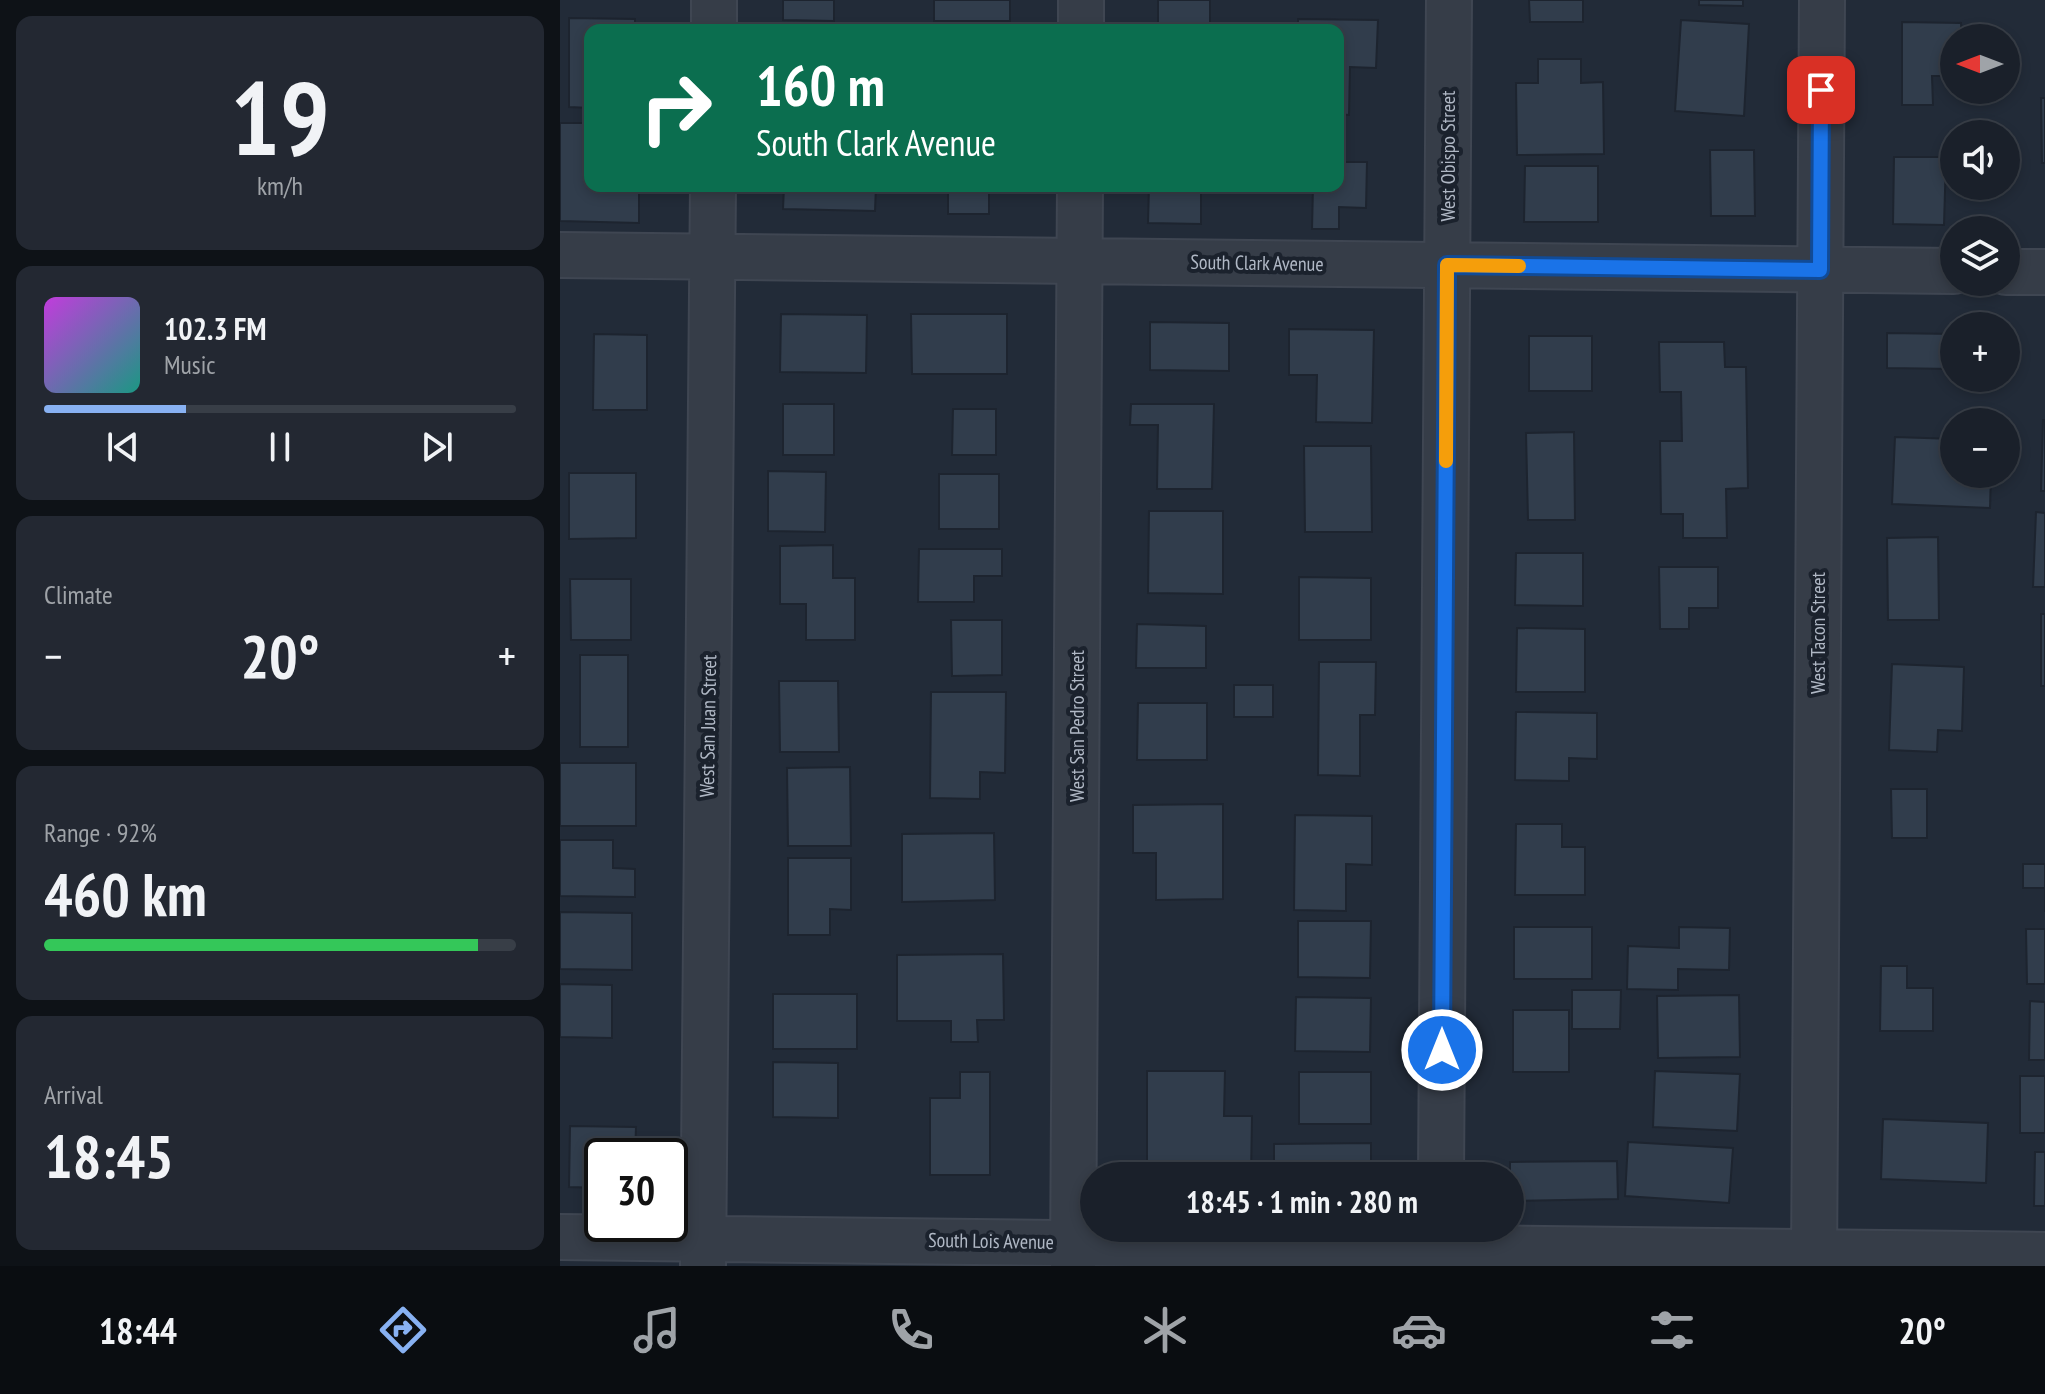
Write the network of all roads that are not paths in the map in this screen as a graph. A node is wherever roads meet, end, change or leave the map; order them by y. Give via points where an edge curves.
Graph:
1 (714, 0) edge
2 (1081, 0) edge
3 (1449, 0) edge
4 (1822, 0) edge
5 (714, 24) edge
6 (1081, 24) edge
7 (713, 192) edge
8 (1080, 192) edge
9 (560, 255) edge
10 (713, 257) junction
11 (1079, 261) junction
12 (1447, 265) junction
13 (1820, 270) junction
14 (1940, 271) edge
15 (2020, 272) edge
16 (2045, 272) edge
17 (1441, 1162) edge
18 (560, 1237) edge
19 (1441, 1247) edge
20 (704, 1252) edge
21 (1073, 1254) edge
22 (2045, 1255) edge
23 (1814, 1258) edge

1 - 5 street
2 - 6 street
3 - 12 street, West Obispo Street
4 - 13 street, West Tacon Street
7 - 10 street, West San Juan Street
8 - 11 street, West San Pedro Street
9 - 10 street, South Clark Avenue
10 - 11 street, South Clark Avenue
10 - 20 street, West San Juan Street
11 - 12 street, South Clark Avenue
11 - 21 street, West San Pedro Street
12 - 13 street, South Clark Avenue
12 - 17 street, West Obispo Street
13 - 14 street, South Clark Avenue
13 - 23 street, West Tacon Street
15 - 16 street
18 - 20 street, South Lois Avenue
19 - 21 street, South Lois Avenue
19 - 23 street, South Lois Avenue
20 - 21 street, South Lois Avenue
22 - 23 street, South Lois Avenue

